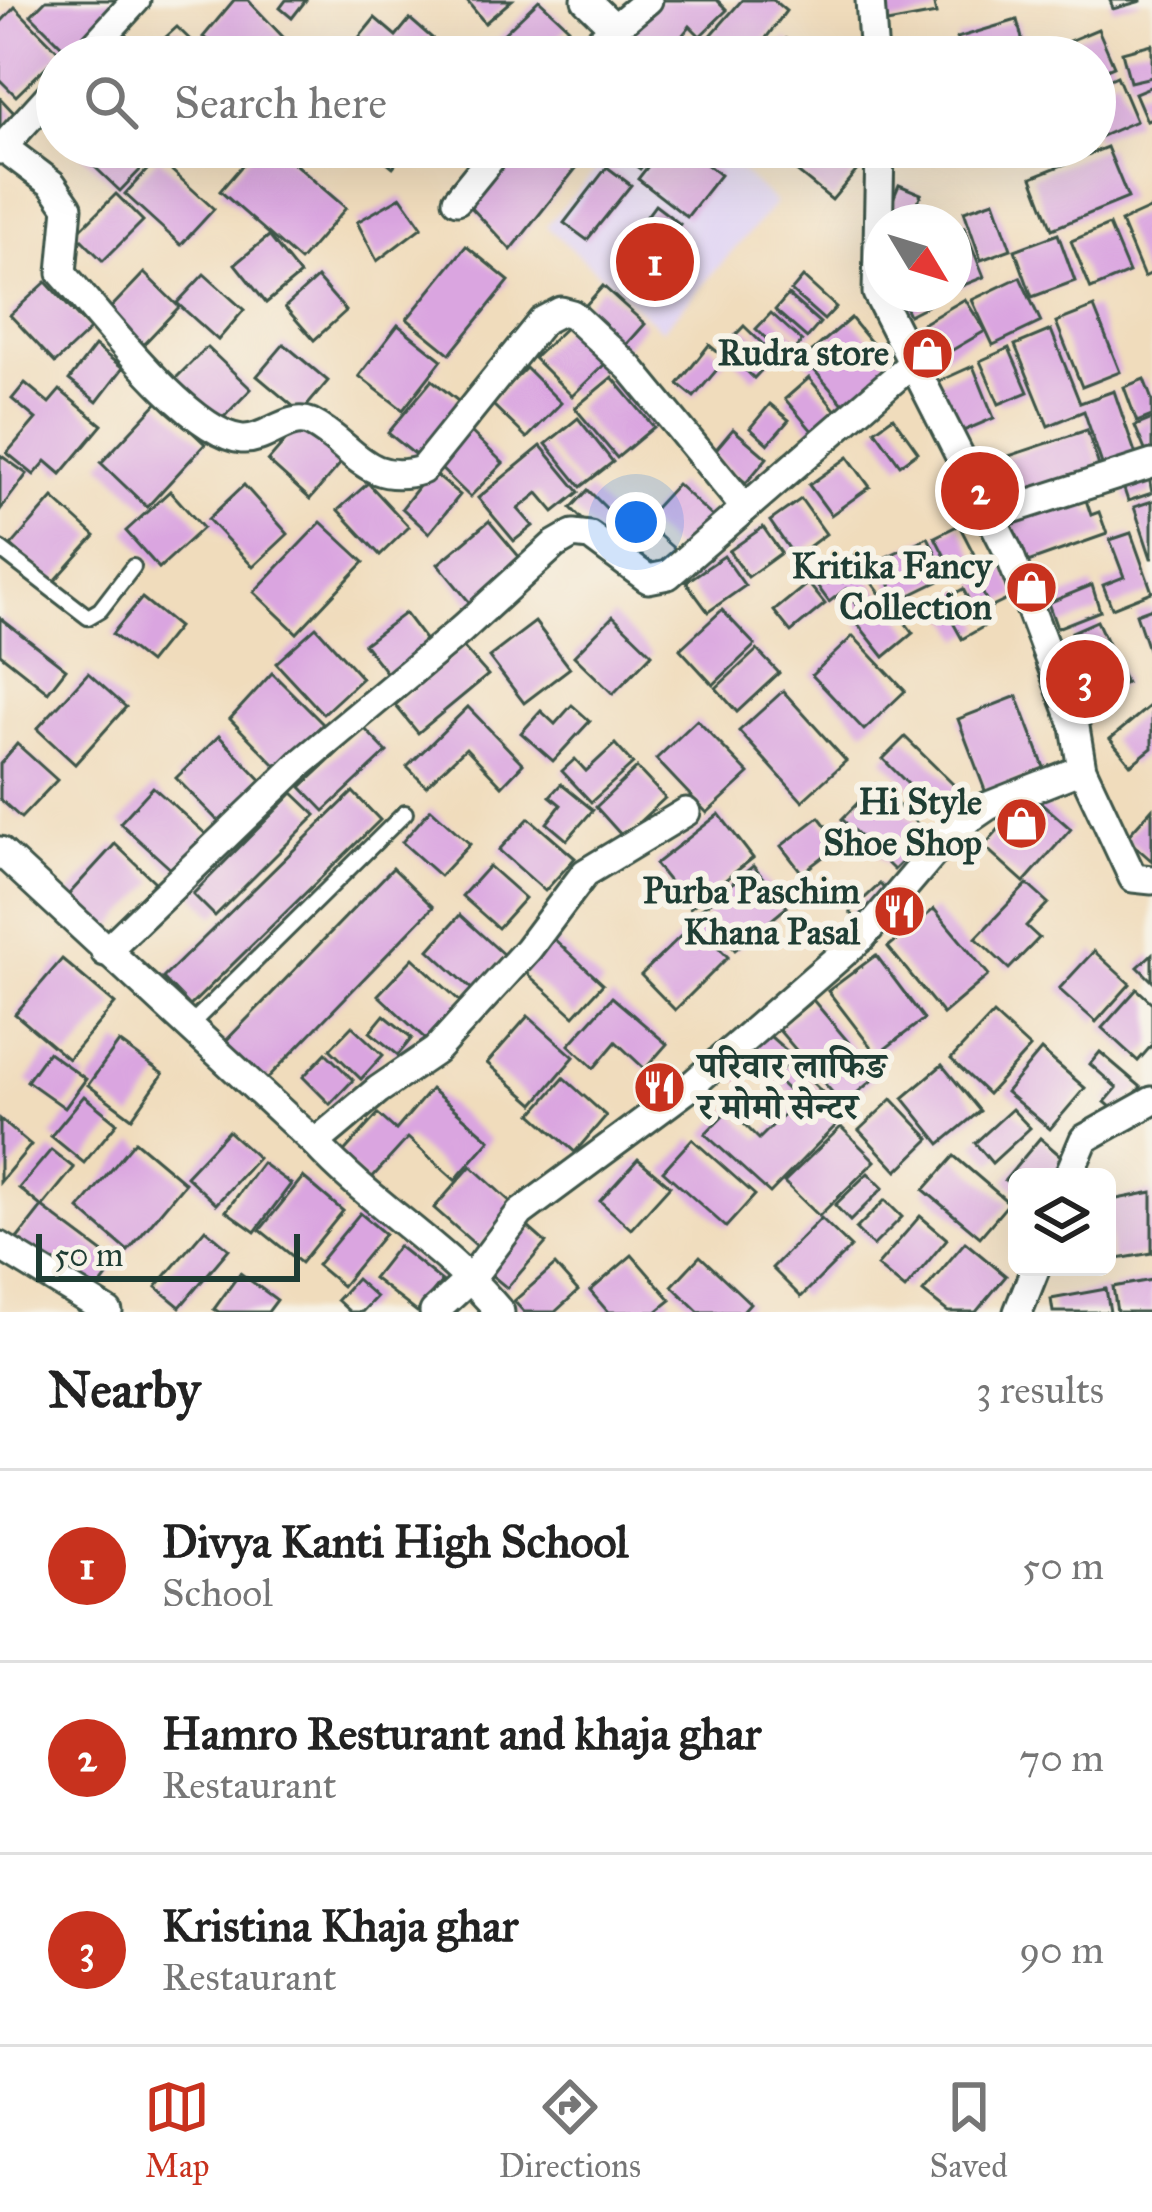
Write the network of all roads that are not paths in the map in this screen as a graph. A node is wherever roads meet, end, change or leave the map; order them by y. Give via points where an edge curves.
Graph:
1 (136, 0) edge
2 (586, 0) edge
3 (648, 0) edge
4 (870, 0) edge
5 (616, 29) junction
6 (103, 36) edge
7 (607, 36) edge
8 (873, 36) edge
9 (36, 110) edge
10 (2, 148) edge
11 (483, 168) edge
12 (880, 168) edge
13 (457, 200) dead end
14 (915, 361) junction
15 (1152, 464) edge
16 (746, 508) junction
17 (990, 516) junction
18 (0, 548) edge
19 (133, 567) dead end
20 (1082, 769) junction
21 (686, 812) dead end
22 (405, 813) dead end
23 (0, 851) edge
24 (1152, 880) edge
25 (105, 952) junction
26 (188, 1027) junction
27 (1152, 1102) edge
28 (315, 1143) junction
29 (1072, 1168) edge
30 (0, 1246) edge
31 (1032, 1276) edge
32 (471, 1278) junction
33 (108, 1312) edge
34 (434, 1312) edge
35 (500, 1312) edge
36 (1018, 1312) edge

1 - 6 street
2 - 5 street
3 - 5 street
4 - 8 street
5 - 7 street
9 - 10 street
10 - 16 street via 52,184 68,207 62,273 184,408 216,432 244,439 305,420 357,462 405,475 422,470 542,321 561,311 630,368
11 - 13 street
12 - 14 street via 877,293
14 - 16 street
14 - 17 street
15 - 17 street
16 - 25 street via 668,575 648,579 590,536 554,544 301,763
17 - 20 street via 1075,727
18 - 19 lane via 88,617
20 - 24 street via 1133,878
20 - 32 street via 988,806 952,830 862,937 686,1090 520,1213
21 - 28 street via 585,873 435,1051
22 - 26 lane
23 - 25 street
25 - 26 street
26 - 28 street
27 - 29 street via 1084,1139
28 - 32 street
30 - 33 street
31 - 36 street
32 - 34 street
32 - 35 street

